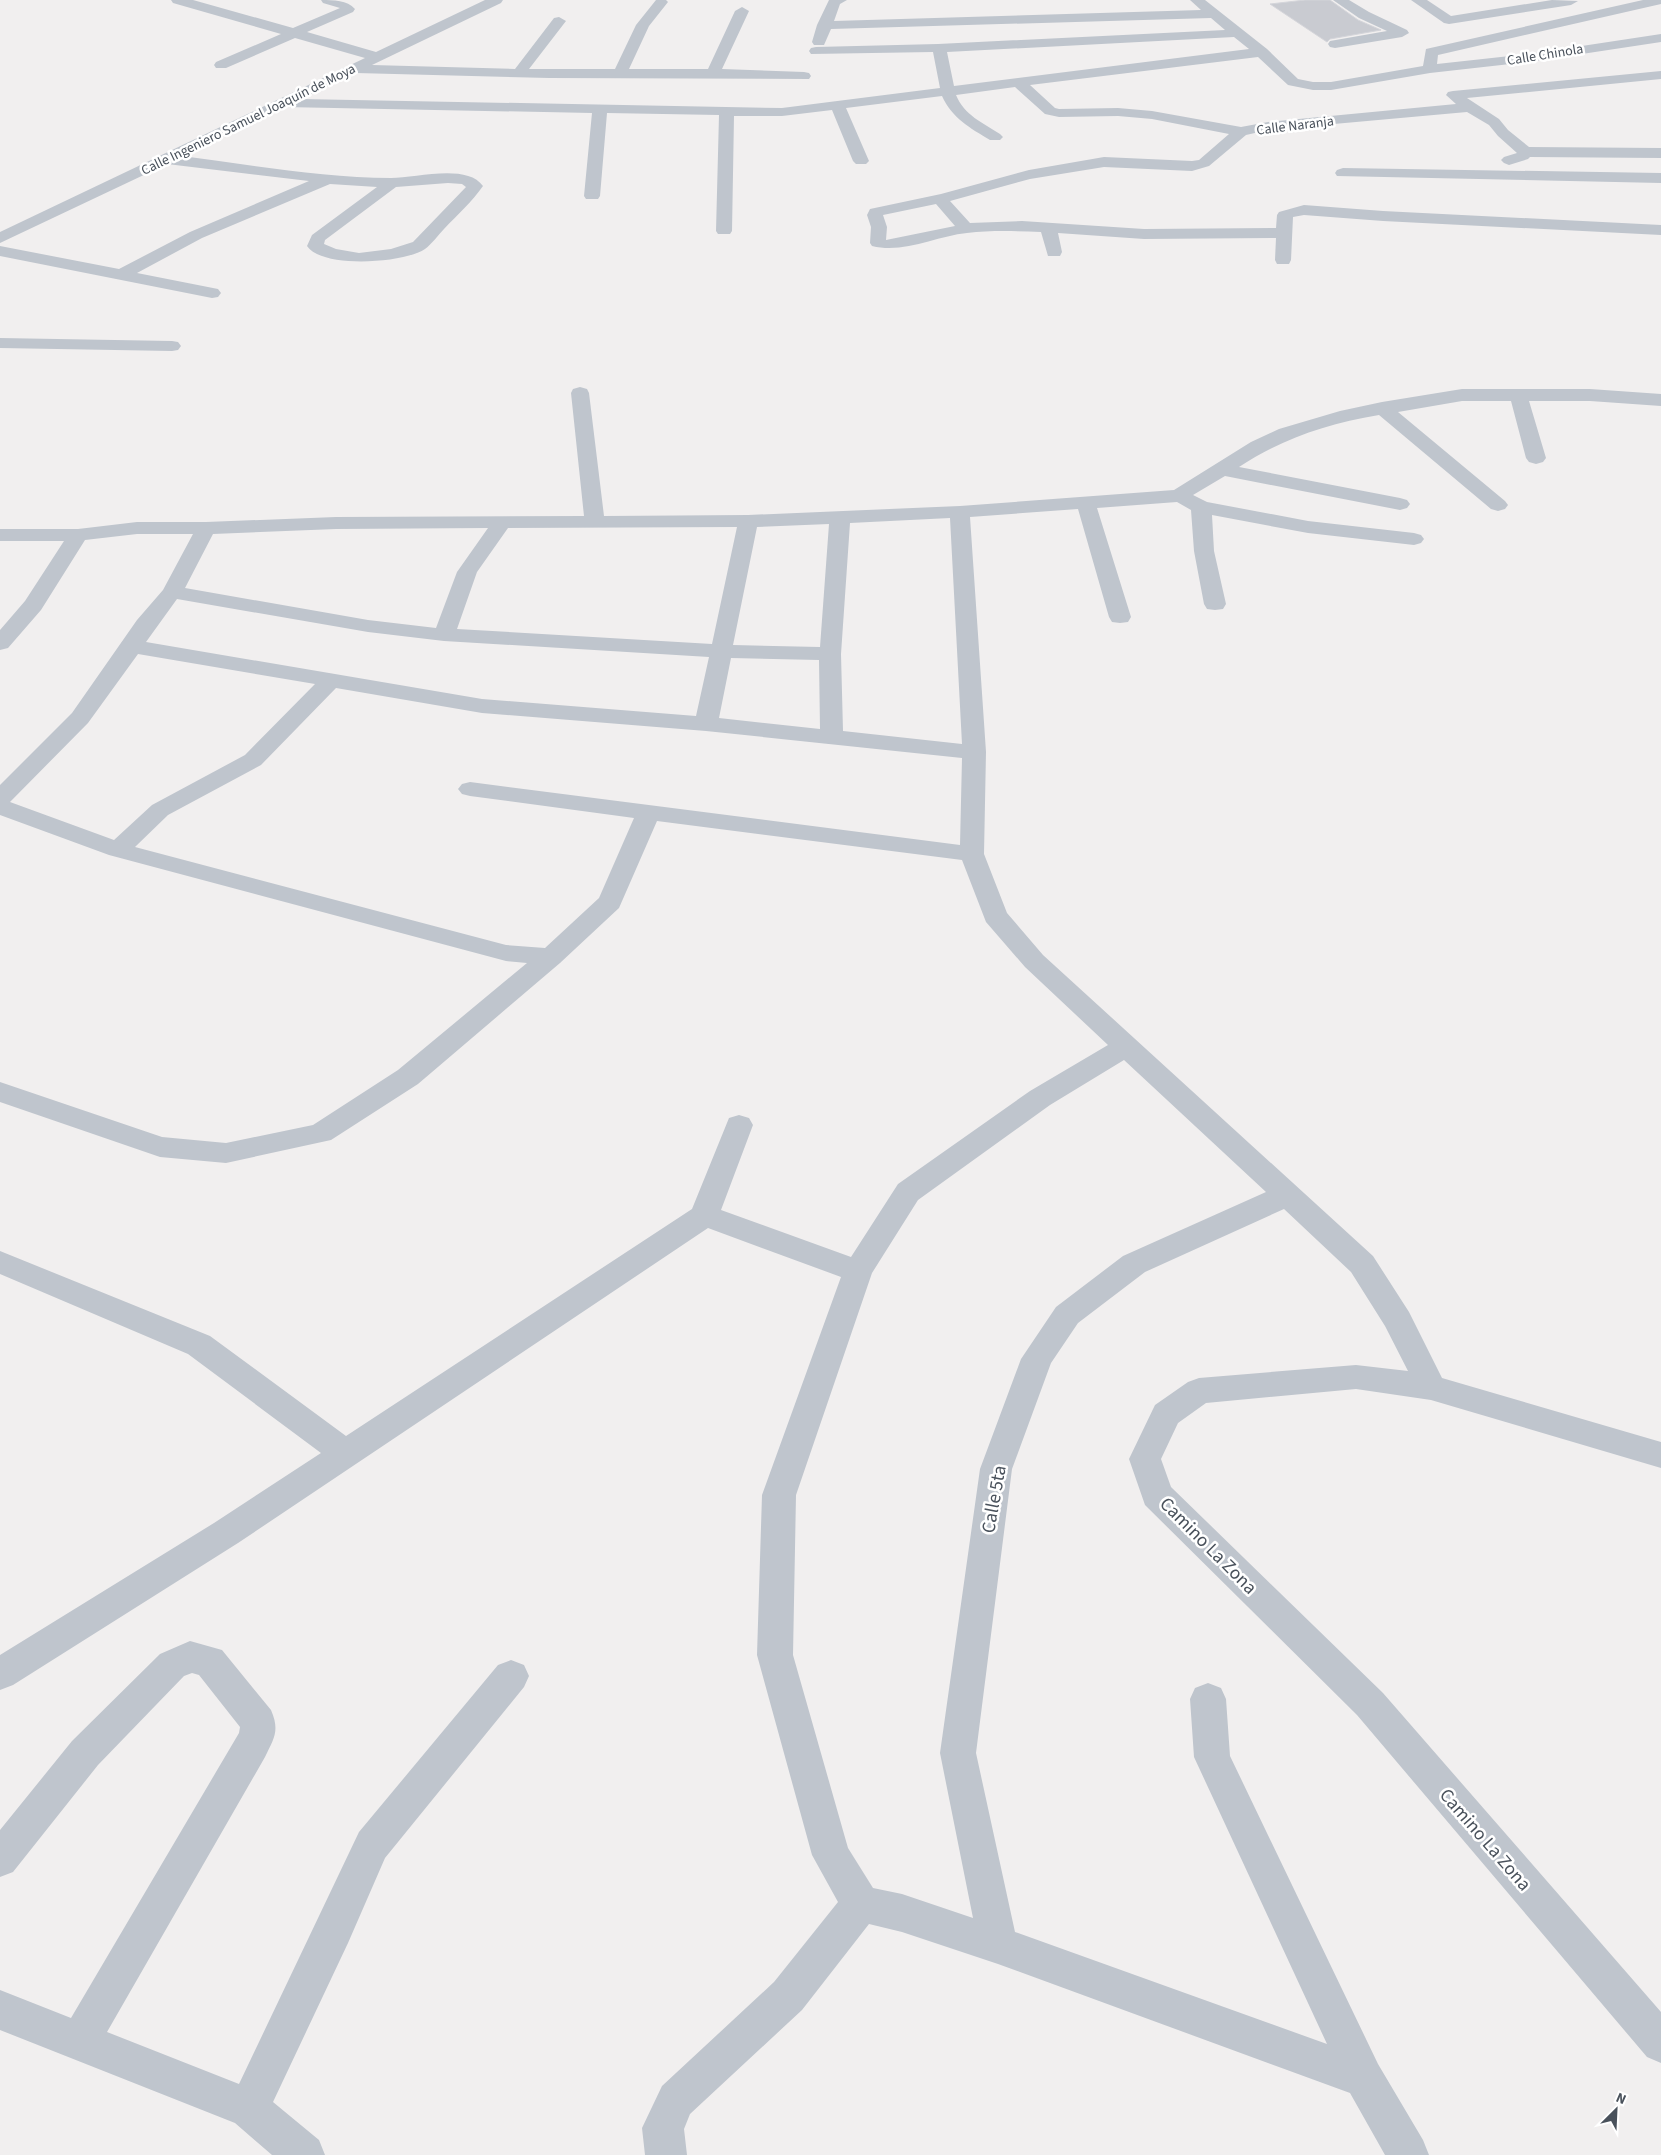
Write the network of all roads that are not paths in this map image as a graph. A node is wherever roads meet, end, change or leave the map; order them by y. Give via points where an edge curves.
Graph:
1 (178, 0) edge
2 (328, 0) edge
3 (496, 0) edge
4 (840, 0) edge
5 (1197, 0) edge
6 (1340, 0) edge
7 (1418, 0) edge
8 (1575, 0) edge
9 (1661, 0) edge
10 (661, 2) dead end
11 (1632, 2) edge
12 (460, 5) dead end
13 (1007, 6) dead end
14 (924, 8) dead end
15 (475, 10) junction
16 (742, 11) dead end
17 (1214, 14) junction
18 (1655, 18) dead end
19 (559, 21) dead end
20 (1016, 21) junction
21 (923, 22) junction
22 (824, 26) junction
23 (1238, 33) junction
24 (296, 34) junction
25 (1661, 38) edge
26 (1028, 42) junction
27 (1335, 44) dead end
28 (938, 48) junction
29 (816, 51) junction
30 (1262, 52) junction
31 (378, 57) junction
32 (221, 65) dead end
33 (352, 69) junction
34 (1430, 69) junction
35 (1038, 70) junction
36 (519, 73) junction
37 (620, 73) junction
38 (713, 73) junction
39 (1661, 75) edge
40 (804, 76) junction
41 (1018, 82) junction
42 (950, 92) junction
43 (1453, 95) junction
44 (280, 103) junction
45 (837, 105) junction
46 (1470, 107) junction
47 (600, 109) junction
48 (804, 109) junction
49 (727, 110) junction
50 (1241, 132) junction
51 (994, 137) dead end
52 (1525, 152) junction
53 (1661, 152) edge
54 (164, 159) junction
55 (861, 161) dead end
56 (1344, 173) dead end
57 (1501, 175) junction
58 (1661, 178) edge
59 (329, 179) junction
60 (392, 183) junction
61 (592, 196) dead end
62 (943, 198) junction
63 (1048, 227) junction
64 (966, 228) junction
65 (1661, 230) edge
66 (724, 231) dead end
67 (1284, 234) junction
68 (0, 238) edge
69 (0, 251) edge
70 (1054, 252) dead end
71 (1283, 260) dead end
72 (121, 275) junction
73 (212, 293) dead end
74 (0, 343) edge
75 (172, 346) dead end
76 (580, 393) dead end
77 (1518, 394) junction
78 (1661, 400) edge
79 (1382, 408) junction
80 (1536, 458) dead end
81 (1221, 469) junction
82 (1179, 496) junction
83 (1086, 503) junction
84 (1400, 504) dead end
85 (1498, 504) dead end
86 (1201, 507) junction
87 (960, 512) junction
88 (840, 518) junction
89 (595, 522) junction
90 (748, 522) junction
91 (502, 524) junction
92 (206, 528) junction
93 (0, 535) edge
94 (78, 535) junction
95 (1414, 539) dead end
96 (172, 592) junction
97 (1215, 604) dead end
98 (1120, 617) dead end
99 (444, 635) junction
100 (0, 643) edge
101 (132, 646) junction
102 (720, 651) junction
103 (830, 654) junction
104 (330, 680) junction
105 (706, 724) junction
106 (832, 737) junction
107 (974, 752) junction
108 (470, 789) dead end
109 (0, 798) edge
110 (0, 807) edge
111 (649, 811) junction
112 (118, 850) junction
113 (972, 854) junction
114 (551, 957) junction
115 (1127, 1046) junction
116 (0, 1092) edge
117 (739, 1124) dead end
118 (1287, 1195) junction
119 (704, 1215) junction
120 (0, 1262) edge
121 (858, 1271) junction
122 (1431, 1387) junction
123 (346, 1454) junction
124 (1661, 1455) edge
125 (0, 1674) edge
126 (511, 1676) dead end
127 (1208, 1699) dead end
128 (0, 1859) edge
129 (861, 1904) junction
130 (998, 1945) junction
131 (0, 2010) edge
132 (79, 2042) junction
133 (1661, 2043) edge
134 (1364, 2078) junction
135 (249, 2108) junction
136 (304, 2155) edge
137 (666, 2155) edge
138 (1408, 2155) edge

1 - 24 street
2 - 24 street via 348,9
3 - 15 street, Calle Ingeniero Samuel Joaquín de Moya
4 - 22 street via 834,2
5 - 17 street, Calle Chinola
6 - 27 street via 1402,33
7 - 8 street via 1449,20
9 - 11 street
10 - 37 street via 643,25
11 - 18 street
11 - 34 street via 1431,52
12 - 15 street
13 - 20 street
14 - 21 street
15 - 31 street, Calle Ingeniero Samuel Joaquín de Moya
16 - 38 street
17 - 20 street
17 - 23 street, Calle Chinola
19 - 36 street
20 - 21 street
20 - 26 street
21 - 22 street
22 - 29 street
23 - 26 street
23 - 30 street, Calle Chinola
24 - 31 street
24 - 32 street
25 - 34 street, Calle Chinola
26 - 28 street
26 - 35 street
28 - 29 street
28 - 42 street
29 - 40 street
30 - 34 street, Calle Chinola via 1293,82 1313,86 1331,86
30 - 35 street
31 - 33 street, Calle Ingeniero Samuel Joaquín de Moya
33 - 36 street
33 - 44 street, Calle Ingeniero Samuel Joaquín de Moya
34 - 43 street
35 - 41 street
36 - 37 street
37 - 38 street
38 - 40 street
39 - 43 street
40 - 48 street via 807,91
41 - 42 street
41 - 50 street via 1050,111 1152,115
42 - 45 street
42 - 51 street via 952,102 963,116
43 - 46 street
44 - 47 street
44 - 54 street, Calle Ingeniero Samuel Joaquín de Moya
45 - 48 street
45 - 55 street
46 - 50 street, Calle Naranja via 1268,126
46 - 52 street via 1494,122
47 - 49 street
47 - 61 street
48 - 49 street via 782,112
49 - 66 street
50 - 62 street, Calle Naranja via 1204,163 1192,166 1104,162 1029,175
52 - 53 street
52 - 57 street via 1522,156 1495,164
54 - 59 street
54 - 68 street, Calle Ingeniero Samuel Joaquín de Moya
56 - 57 street
57 - 58 street
59 - 60 street
59 - 72 street via 203,231
60 - 60 street via 448,178 466,180 475,186 419,246 393,254 359,258 316,246 318,238
62 - 64 street via 942,202
62 - 64 street, Calle Naranja via 876,212 878,243 888,245
63 - 64 street
63 - 67 street via 1144,234
63 - 70 street
65 - 67 street via 1304,210 1285,215
67 - 71 street
69 - 72 street
72 - 73 street
74 - 75 street
76 - 89 street
77 - 78 street
77 - 79 street via 1462,395
77 - 80 street
79 - 81 street via 1286,433
79 - 85 street
81 - 82 street
81 - 84 street
82 - 83 street
82 - 86 street
83 - 87 street
83 - 98 street
86 - 95 street via 1308,527
86 - 97 street via 1204,551
87 - 88 street
87 - 107 street
88 - 90 street
88 - 103 street
89 - 90 street
89 - 91 street
90 - 102 street
91 - 92 street via 336,523
91 - 99 street via 468,572
92 - 94 street via 136,528
92 - 96 street
93 - 94 street
94 - 100 street via 33,605
96 - 99 street via 368,626
96 - 101 street
99 - 102 street
101 - 104 street
101 - 109 street via 80,718
102 - 103 street
102 - 105 street
103 - 106 street
104 - 105 street via 482,706
104 - 112 street via 253,760 160,810
105 - 106 street
106 - 107 street
107 - 113 street
108 - 111 street
110 - 112 street
111 - 113 street
111 - 114 street via 610,902
112 - 114 street via 506,953
113 - 115 street via 995,916 1034,961
114 - 116 street via 408,1077 321,1133 226,1153 160,1146
115 - 118 street
115 - 121 street via 1040,1098 908,1192
117 - 119 street
118 - 122 street via 1362,1264 1398,1320
118 - 130 street, Calle 5ta via 1134,1264 1067,1315 1037,1359 996,1469 958,1753
119 - 121 street
119 - 123 street
120 - 123 street via 199,1345
121 - 129 street via 780,1495 775,1655 831,1855
122 - 124 street, Camino La Zona
122 - 133 street, Camino La Zona via 1356,1377 1199,1391 1166,1414 1145,1459 1157,1495 1370,1704
123 - 125 street
126 - 135 street via 372,1845
127 - 134 street via 1212,1757
128 - 132 street via 85,1753 172,1665 190,1657 210,1661 258,1722 258,1733 252,1745
129 - 130 street via 902,1913
129 - 137 street via 788,1996 676,2100 663,2128
130 - 134 street
131 - 132 street
132 - 135 street
134 - 138 street
135 - 136 street

